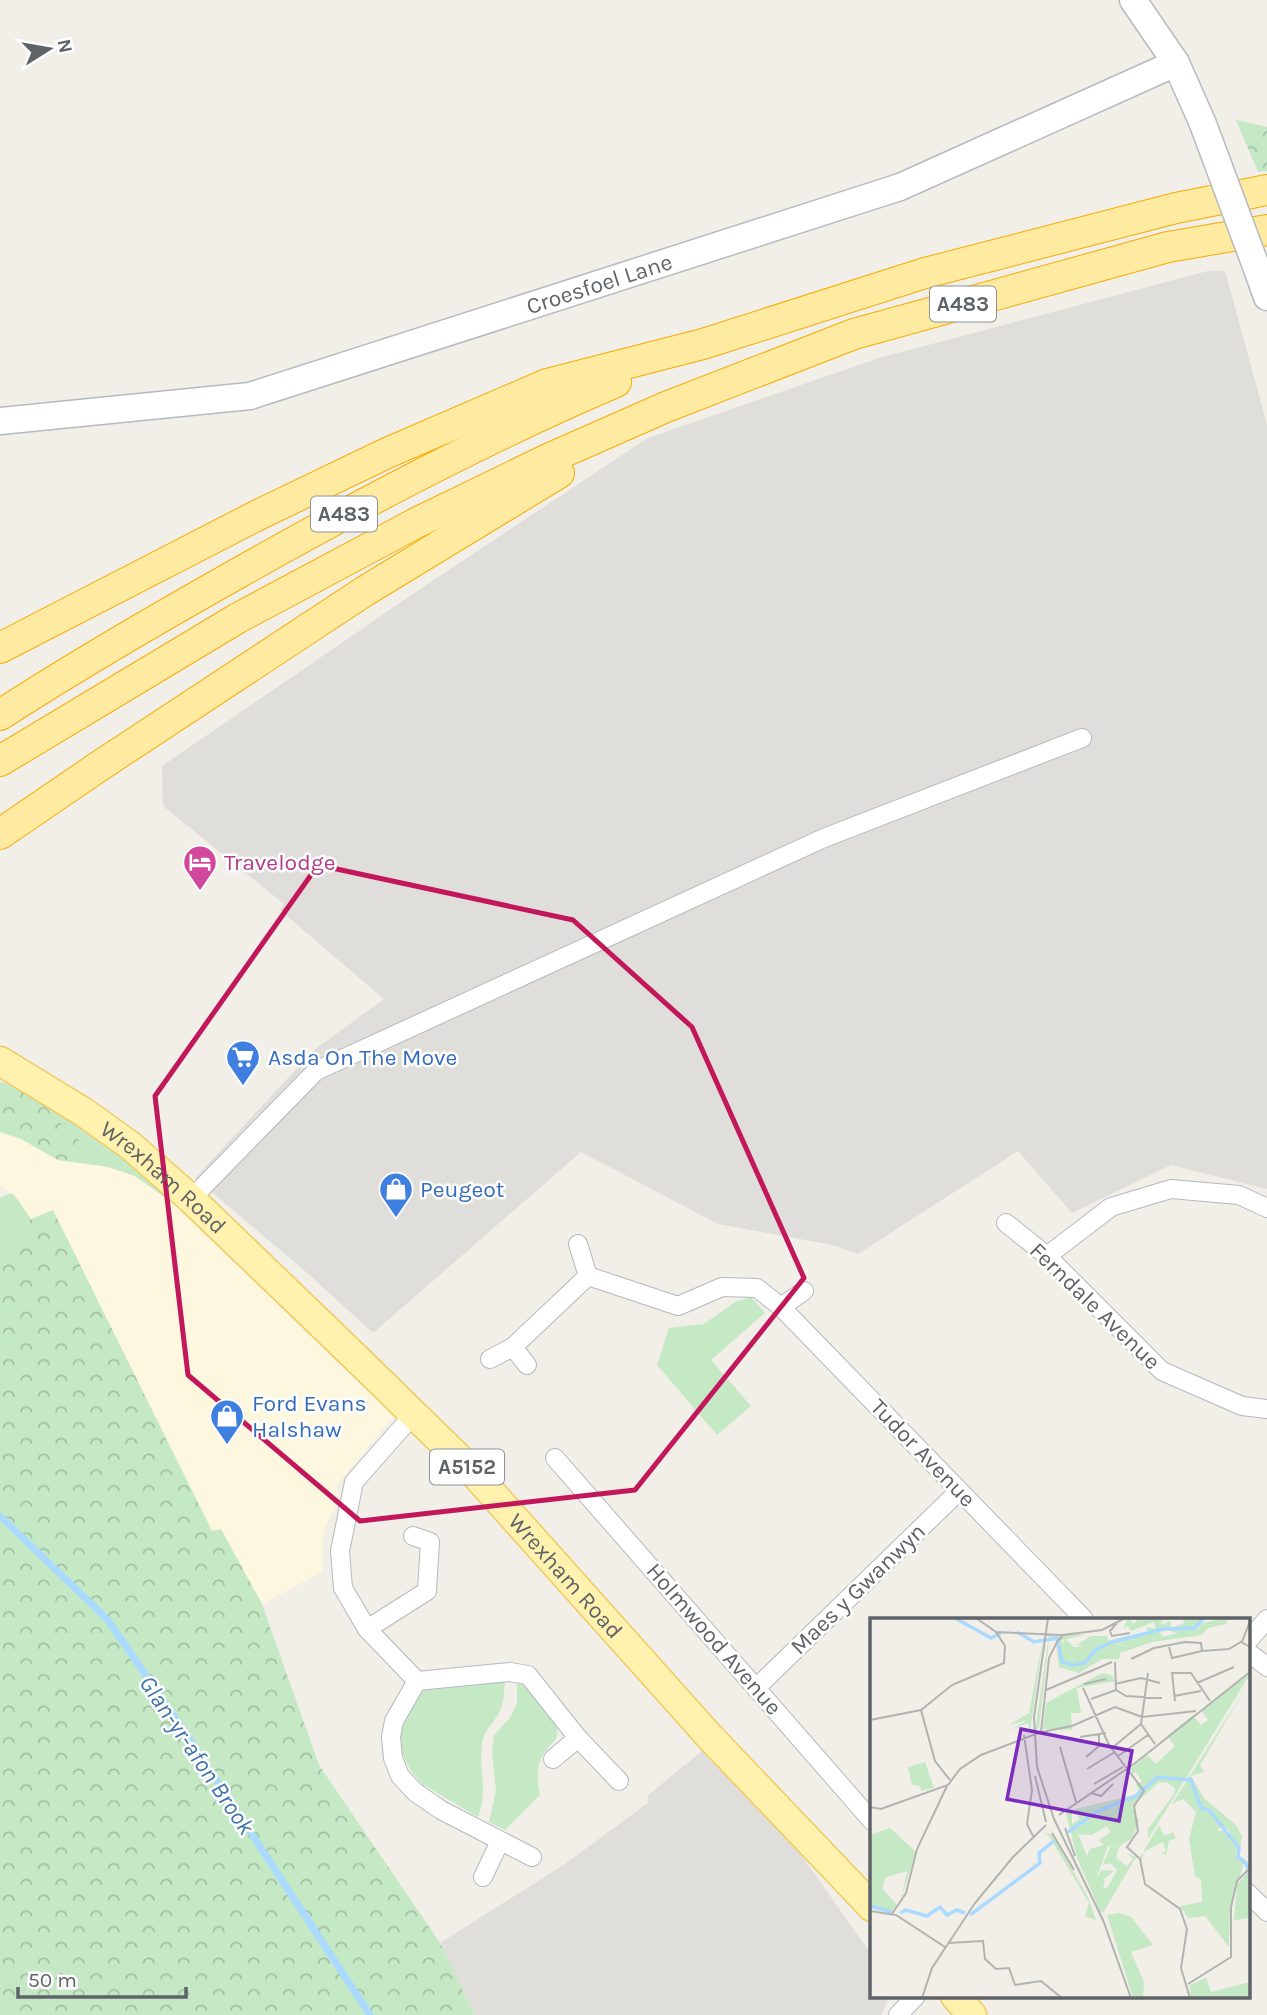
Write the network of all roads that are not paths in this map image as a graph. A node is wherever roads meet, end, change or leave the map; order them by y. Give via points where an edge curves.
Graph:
1 (1133, 0) edge
2 (1176, 63) junction
3 (1267, 190) edge
4 (1267, 230) edge
5 (1267, 297) edge
6 (703, 344) junction
7 (666, 407) junction
8 (0, 421) edge
9 (0, 648) edge
10 (0, 715) edge
11 (1082, 738) dead end
12 (0, 761) edge
13 (0, 834) edge
14 (6, 1067) edge
15 (191, 1199) junction
16 (1267, 1208) edge
17 (1006, 1223) dead end
18 (578, 1244) dead end
19 (1047, 1256) junction
20 (588, 1276) junction
21 (804, 1291) dead end
22 (781, 1307) junction
23 (513, 1347) junction
24 (490, 1359) dead end
25 (527, 1366) dead end
26 (1267, 1409) edge
27 (413, 1415) junction
28 (555, 1458) dead end
29 (959, 1491) junction
30 (414, 1536) dead end
31 (1083, 1618) edge
32 (1267, 1619) edge
33 (367, 1629) junction
34 (1250, 1640) edge
35 (1250, 1654) edge
36 (1267, 1667) edge
37 (417, 1681) junction
38 (756, 1688) junction
39 (578, 1738) junction
40 (553, 1759) dead end
41 (619, 1781) dead end
42 (870, 1819) edge
43 (500, 1841) junction
44 (532, 1857) dead end
45 (482, 1877) dead end
46 (1250, 1895) edge
47 (870, 1905) edge
48 (1267, 1912) edge
49 (915, 1997) edge
50 (956, 1997) edge
51 (898, 2015) edge
52 (972, 2015) edge

1 - 2 main road
2 - 5 main road, bridge
2 - 8 main road, Croesfoel Lane via 900,187 250,396
3 - 6 highway, A483 via 1176,208 925,273
4 - 7 highway, A483 via 1168,247 854,334
6 - 9 highway via 547,384 387,453
6 - 10 highway, A483 via 557,407 355,508
7 - 12 highway, A483 via 548,458 404,529 238,618
7 - 13 highway via 365,591
11 - 15 street via 824,838 316,1071
14 - 15 main road, Wrexham Road / A5152 via 85,1113
15 - 27 main road, Wrexham Road / A5152
16 - 19 street via 1240,1195 1171,1189 1111,1206
17 - 19 street, Ferndale Avenue
18 - 20 street
19 - 26 street, Ferndale Avenue via 1162,1371 1242,1406
20 - 22 street, Tudor Avenue via 678,1306 722,1286 757,1288
20 - 23 street
21 - 22 street
22 - 29 street, Tudor Avenue
23 - 24 street
23 - 25 street
27 - 33 street via 354,1482 340,1551 343,1588
27 - 47 main road, Wrexham Road / A5152 via 471,1471 710,1737
28 - 38 street, Holmwood Avenue
29 - 31 street, Tudor Avenue
29 - 38 street, Maes y Gwanwyn
30 - 33 street via 430,1542 427,1591
32 - 34 street
33 - 37 street
35 - 36 street
37 - 39 street via 509,1672 528,1675
37 - 43 street via 394,1721 391,1737 400,1776 441,1810
38 - 42 street, Holmwood Avenue
39 - 40 street
39 - 41 street
43 - 44 street
43 - 45 street
46 - 48 street
49 - 51 street
50 - 52 main road

